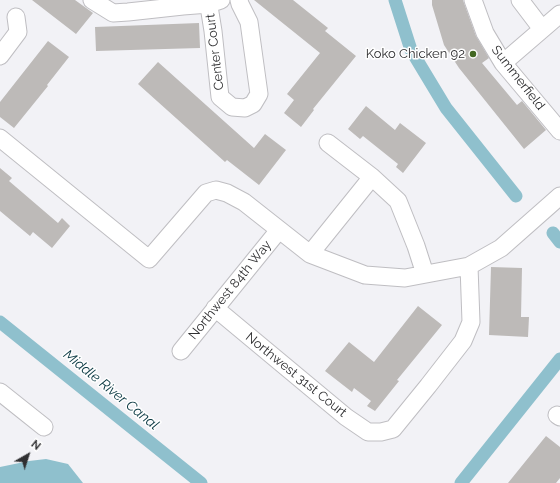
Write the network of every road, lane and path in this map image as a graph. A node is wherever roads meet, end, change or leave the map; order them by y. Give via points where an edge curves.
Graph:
1 (92, 0) edge
2 (239, 0) edge
3 (473, 0) edge
4 (520, 0) edge
5 (213, 1) edge
6 (560, 14) edge
7 (16, 17) dead end
8 (542, 29) junction
9 (0, 56) edge
10 (503, 63) junction
11 (560, 131) edge
12 (0, 138) edge
13 (328, 143) dead end
14 (372, 177) junction
15 (560, 196) edge
16 (279, 230) junction
17 (310, 254) junction
18 (469, 266) junction
19 (425, 274) junction
20 (215, 308) junction
21 (181, 351) dead end
22 (0, 392) edge
23 (44, 427) dead end

1 - 5 street, Center Court via 114,12
2 - 5 street, Center Court via 249,22 259,94 253,104 245,108 232,108 220,97 213,31
3 - 10 street, Summerfield via 485,33
4 - 8 street
6 - 8 street
7 - 9 street via 18,32
8 - 10 street
10 - 11 street, Summerfield
12 - 16 street, Northwest 84th Way via 149,259 206,193 216,190 244,202
13 - 14 street
14 - 17 street
14 - 19 street via 398,201
15 - 18 street, Northwest 84th Way via 501,248
16 - 17 street, Northwest 84th Way
16 - 20 street, Northwest 84th Way
17 - 19 street, Northwest 84th Way via 365,275 405,278
18 - 19 street, Northwest 84th Way
18 - 20 street, Northwest 31st Court via 471,322 463,341 393,429 381,432 368,432 346,417
20 - 21 street, Northwest 84th Way
22 - 23 street

